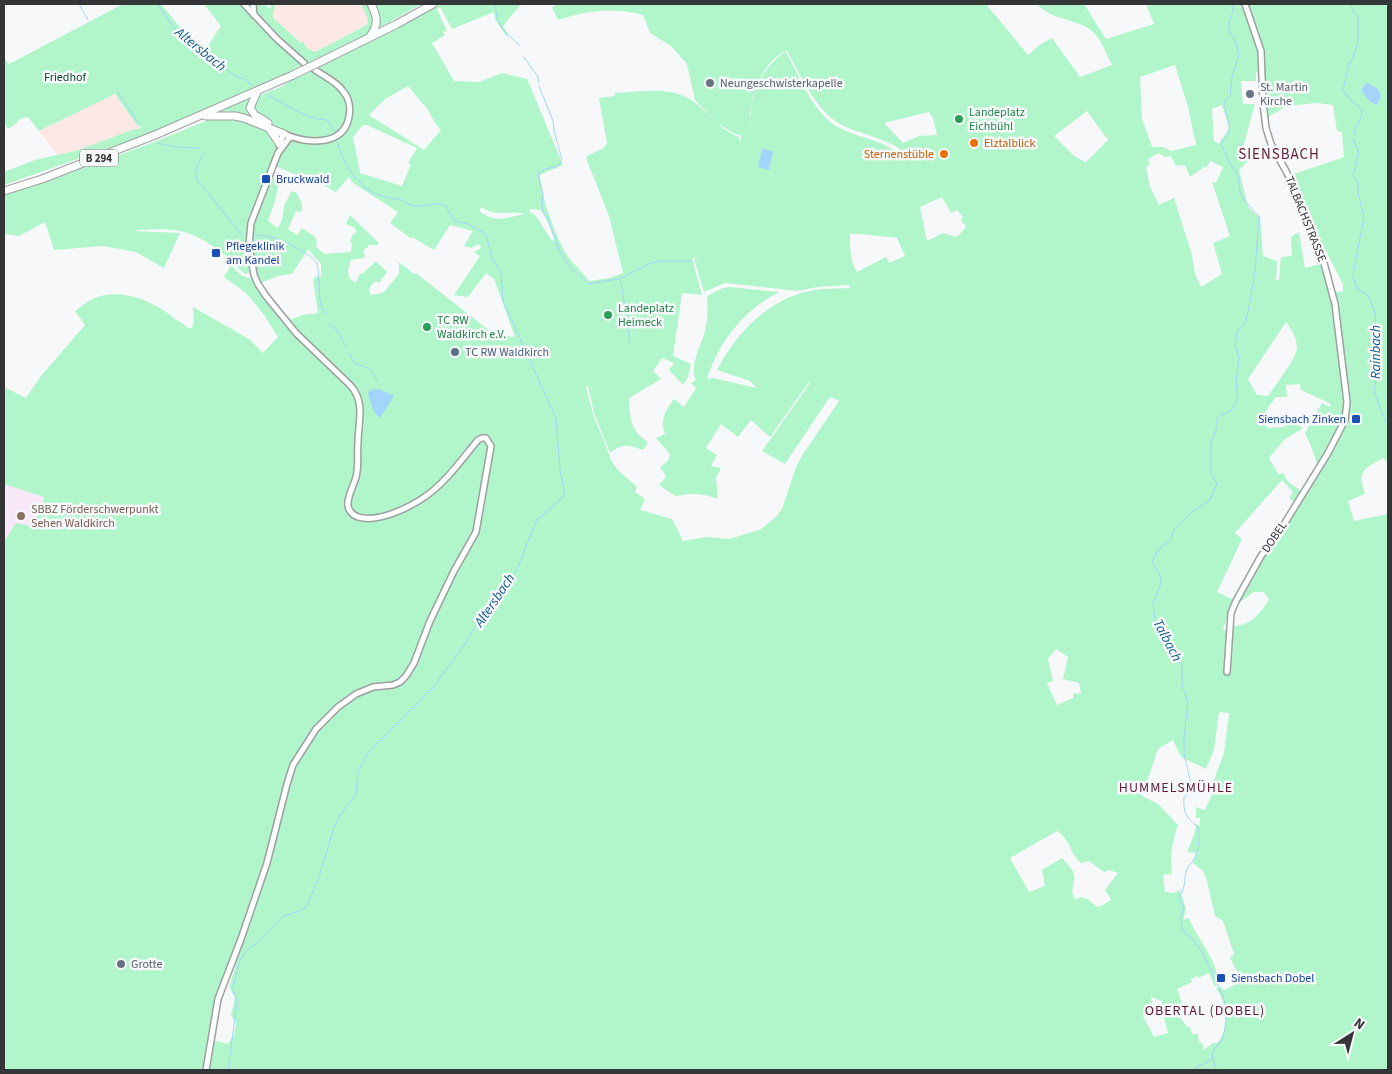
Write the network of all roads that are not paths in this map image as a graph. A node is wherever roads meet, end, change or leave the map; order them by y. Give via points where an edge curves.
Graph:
1 (244, 4) edge
2 (253, 4) edge
3 (370, 4) edge
4 (433, 4) edge
5 (1245, 4) edge
6 (254, 15) junction
7 (369, 37) junction
8 (304, 62) dead end
9 (315, 70) dead end
10 (258, 91) junction
11 (204, 115) junction
12 (271, 128) junction
13 (287, 135) junction
14 (279, 143) junction
15 (278, 153) junction
16 (4, 191) edge
17 (1346, 410) joint
18 (1227, 672) dead end
19 (206, 1070) edge

1 - 6 street
2 - 6 street
3 - 7 highway via 377,22
4 - 7 highway, B 294
5 - 17 street, TALBACHSTRASSE via 1261,50 1266,128 1308,218 1338,317
6 - 8 street
7 - 10 highway, B 294, bridge
9 - 13 street via 345,92 350,104 348,121 341,133 330,139 312,141
10 - 11 highway, B 294
10 - 12 highway via 250,104 252,112
11 - 12 highway via 244,118
11 - 16 highway, B 294
12 - 13 highway
12 - 14 highway
13 - 14 street
13 - 15 street
14 - 15 street
15 - 19 street via 251,223 248,245 256,280 266,296 296,333 358,395 358,459 349,510 354,516 369,519 396,512 426,496 441,483 478,440 486,438 492,446 476,532 454,571 406,676 393,685 361,692 338,707 316,729 293,765 267,863 218,999
17 - 18 street, DOBEL via 1345,420 1328,453 1261,556 1236,601 1231,613

